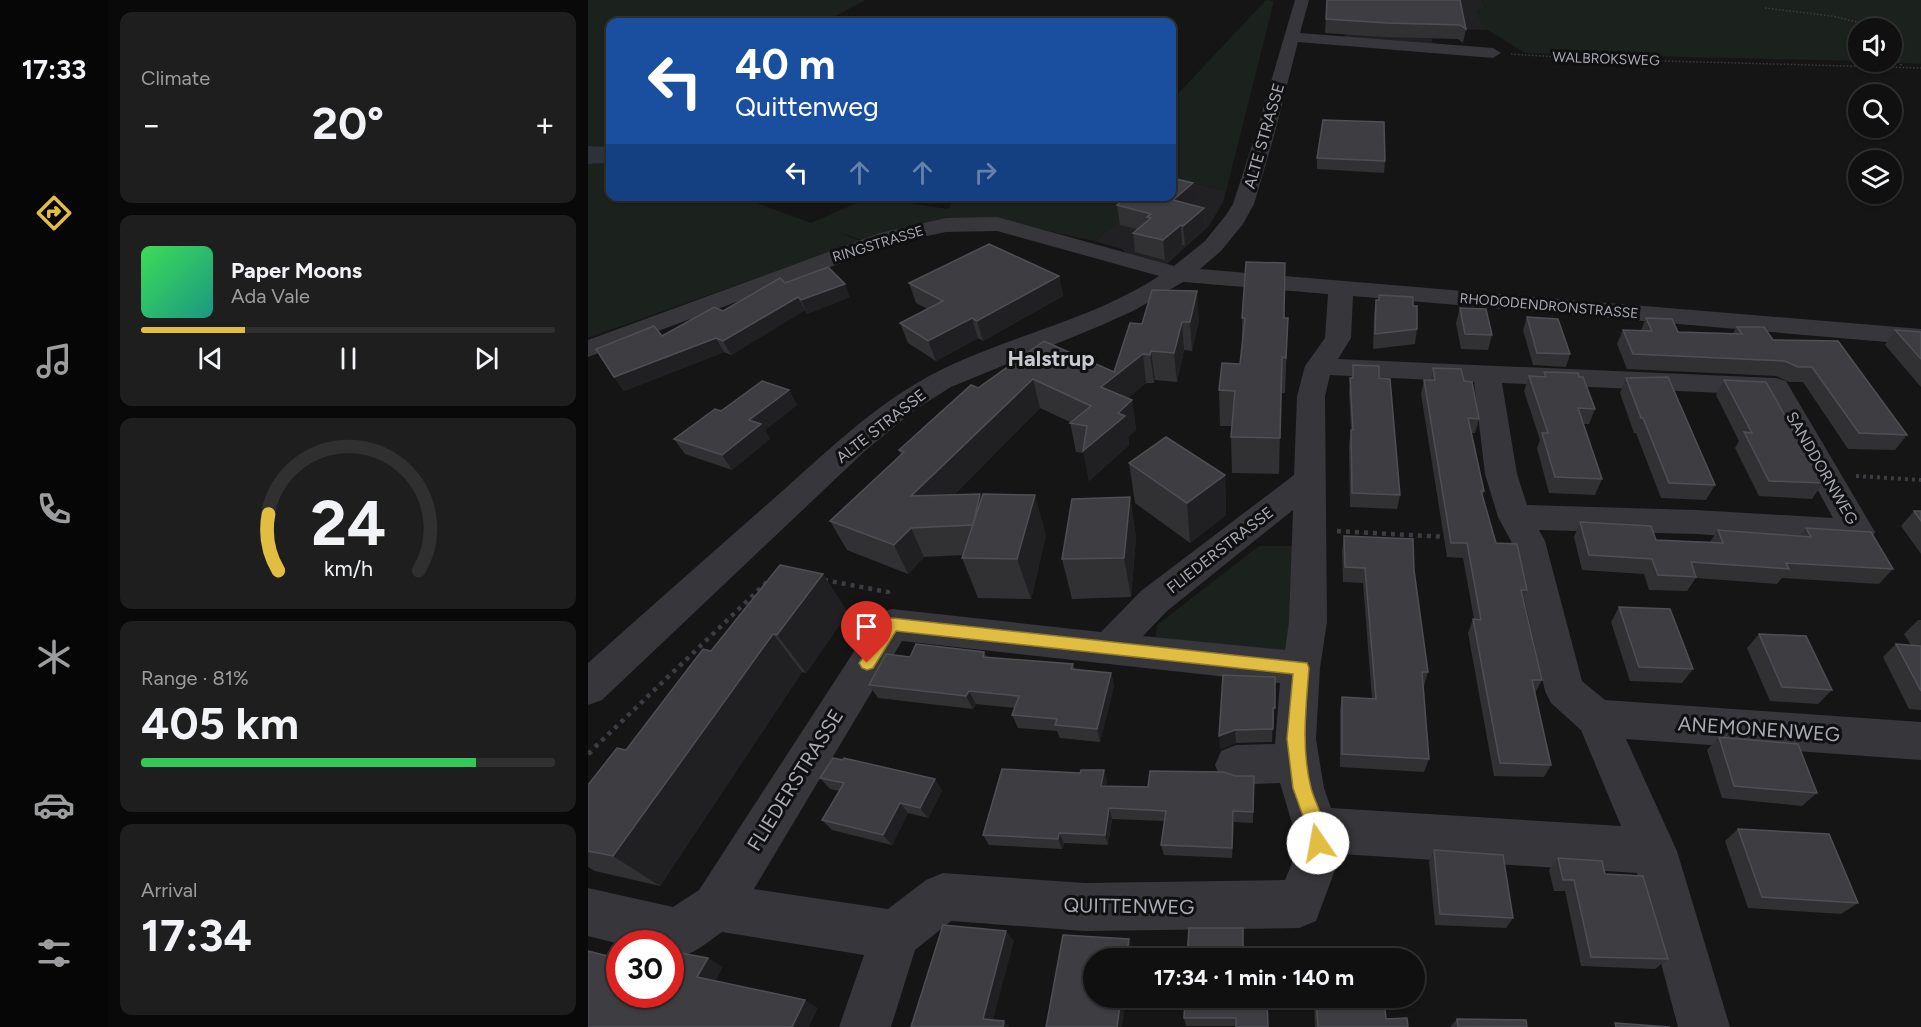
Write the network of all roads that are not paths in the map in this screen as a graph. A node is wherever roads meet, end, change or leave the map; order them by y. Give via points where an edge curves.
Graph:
1 (1302, 0) edge
2 (1291, 37) junction
3 (1492, 53) road end
4 (1177, 274) junction
5 (1341, 289) junction
6 (1921, 337) edge
7 (588, 349) edge
8 (1320, 366) junction
9 (1487, 375) junction
10 (1310, 479) junction
11 (1515, 517) junction
12 (1109, 649) junction
13 (1301, 668) junction
14 (588, 687) edge
15 (1596, 718) junction
16 (1921, 741) edge
17 (1298, 758) junction
18 (1236, 765) dead end
19 (1317, 830) junction
20 (1654, 851) junction
21 (716, 907) junction
22 (588, 912) edge
23 (894, 935) junction
24 (866, 1027) edge
25 (1704, 1027) edge

1 - 2 street, ALTE STRASSE
2 - 3 street
2 - 4 street, ALTE STRASSE via 1245,201 1222,235
4 - 5 street, RHODODENDRONSTRASSE
4 - 7 street, RINGSTRASSE via 1007,226 946,225 888,238
4 - 14 street, ALTE STRASSE via 1118,308 963,371 924,391 822,474
5 - 6 street, RHODODENDRONSTRASSE
5 - 8 street via 1338,338
8 - 9 street, SANDDORNWEG
8 - 10 street via 1311,396
9 - 11 street via 1501,474
9 - 11 street, SANDDORNWEG via 1776,387 1858,532
10 - 12 street, FLIEDERSTRASSE via 1154,601
10 - 13 street, QUITTENWEG via 1308,622
11 - 15 street via 1528,541 1565,691
12 - 13 street
12 - 21 street, FLIEDERSTRASSE via 892,624
13 - 17 street, QUITTENWEG via 1295,739
15 - 16 street, ANEMONENWEG
15 - 20 street
17 - 18 street via 1272,765
17 - 19 street, QUITTENWEG via 1302,788
19 - 20 street
19 - 23 street, QUITTENWEG via 1318,856 1299,904 1085,907 943,897
20 - 25 street
21 - 22 street, FLIEDERSTRASSE via 678,933
21 - 23 street
23 - 24 street

